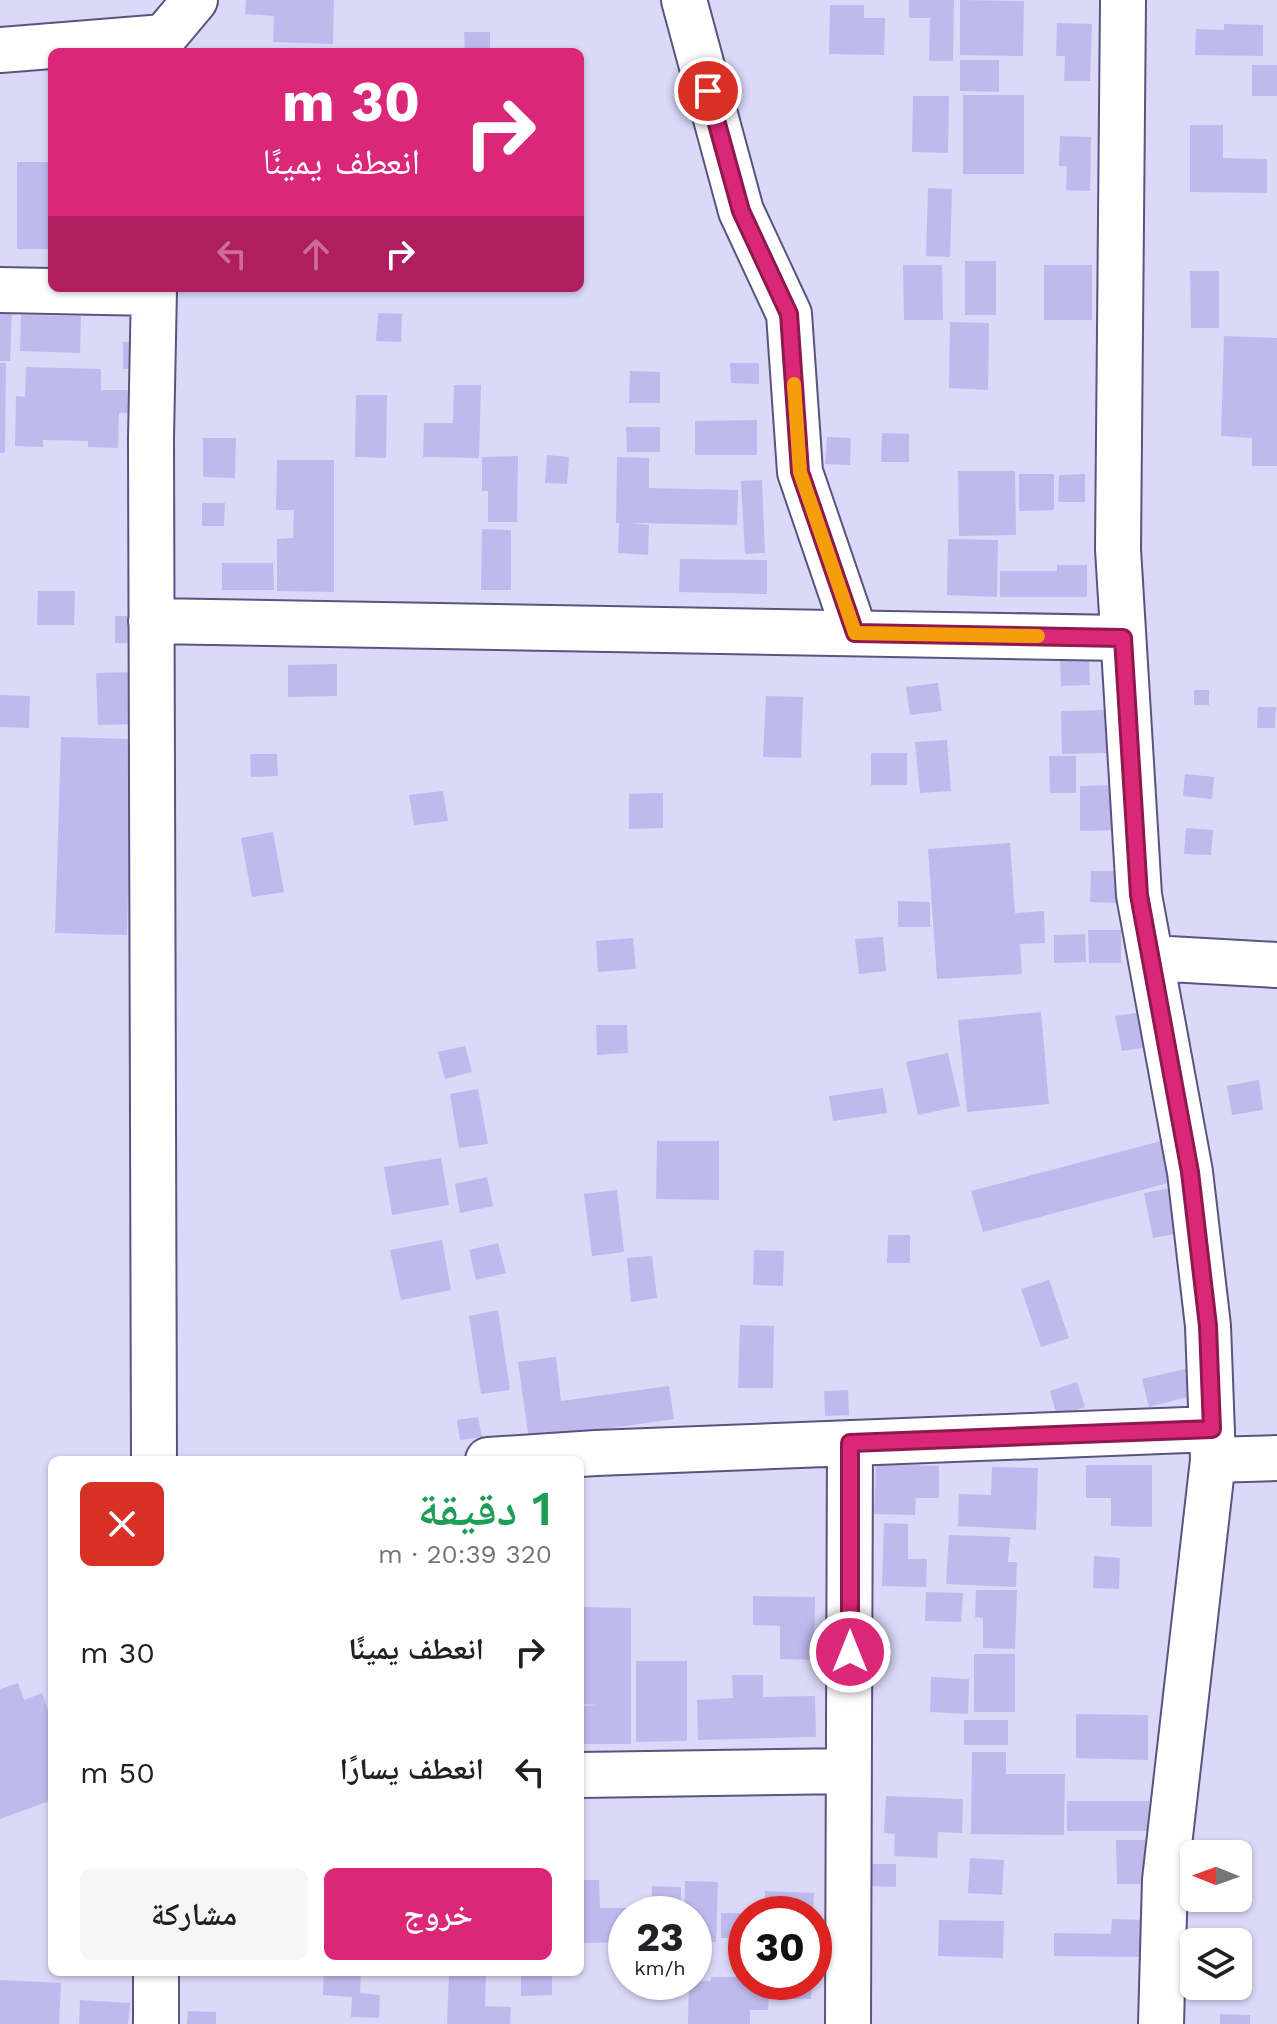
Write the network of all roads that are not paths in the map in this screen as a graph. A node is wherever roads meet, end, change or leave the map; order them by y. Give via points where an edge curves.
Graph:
1 (195, 0) edge
2 (684, 0) edge
3 (1123, 0) edge
4 (164, 30) edge
5 (0, 50) edge
6 (0, 290) edge
7 (48, 290) edge
8 (154, 292) edge
9 (151, 621) junction
10 (855, 633) junction
11 (1123, 638) junction
12 (1151, 958) junction
13 (1277, 965) edge
14 (850, 1443) junction
15 (1212, 1445) junction
16 (154, 1456) edge
17 (573, 1456) edge
18 (1277, 1458) edge
19 (849, 1771) junction
20 (584, 1775) edge
21 (156, 1976) edge
22 (156, 2024) edge
23 (848, 2024) edge
24 (1161, 2024) edge

1 - 4 street
2 - 10 street via 741,211 789,314 800,472
3 - 11 street via 1118,549
4 - 5 street
6 - 7 street
8 - 9 street
9 - 10 street
9 - 16 street
10 - 11 street
11 - 12 street via 1139,895
12 - 13 street
12 - 15 street via 1190,1172 1208,1326
14 - 15 street
14 - 17 street
14 - 19 street
15 - 18 street
15 - 24 street via 1165,1880
19 - 20 street
19 - 23 street
21 - 22 street

